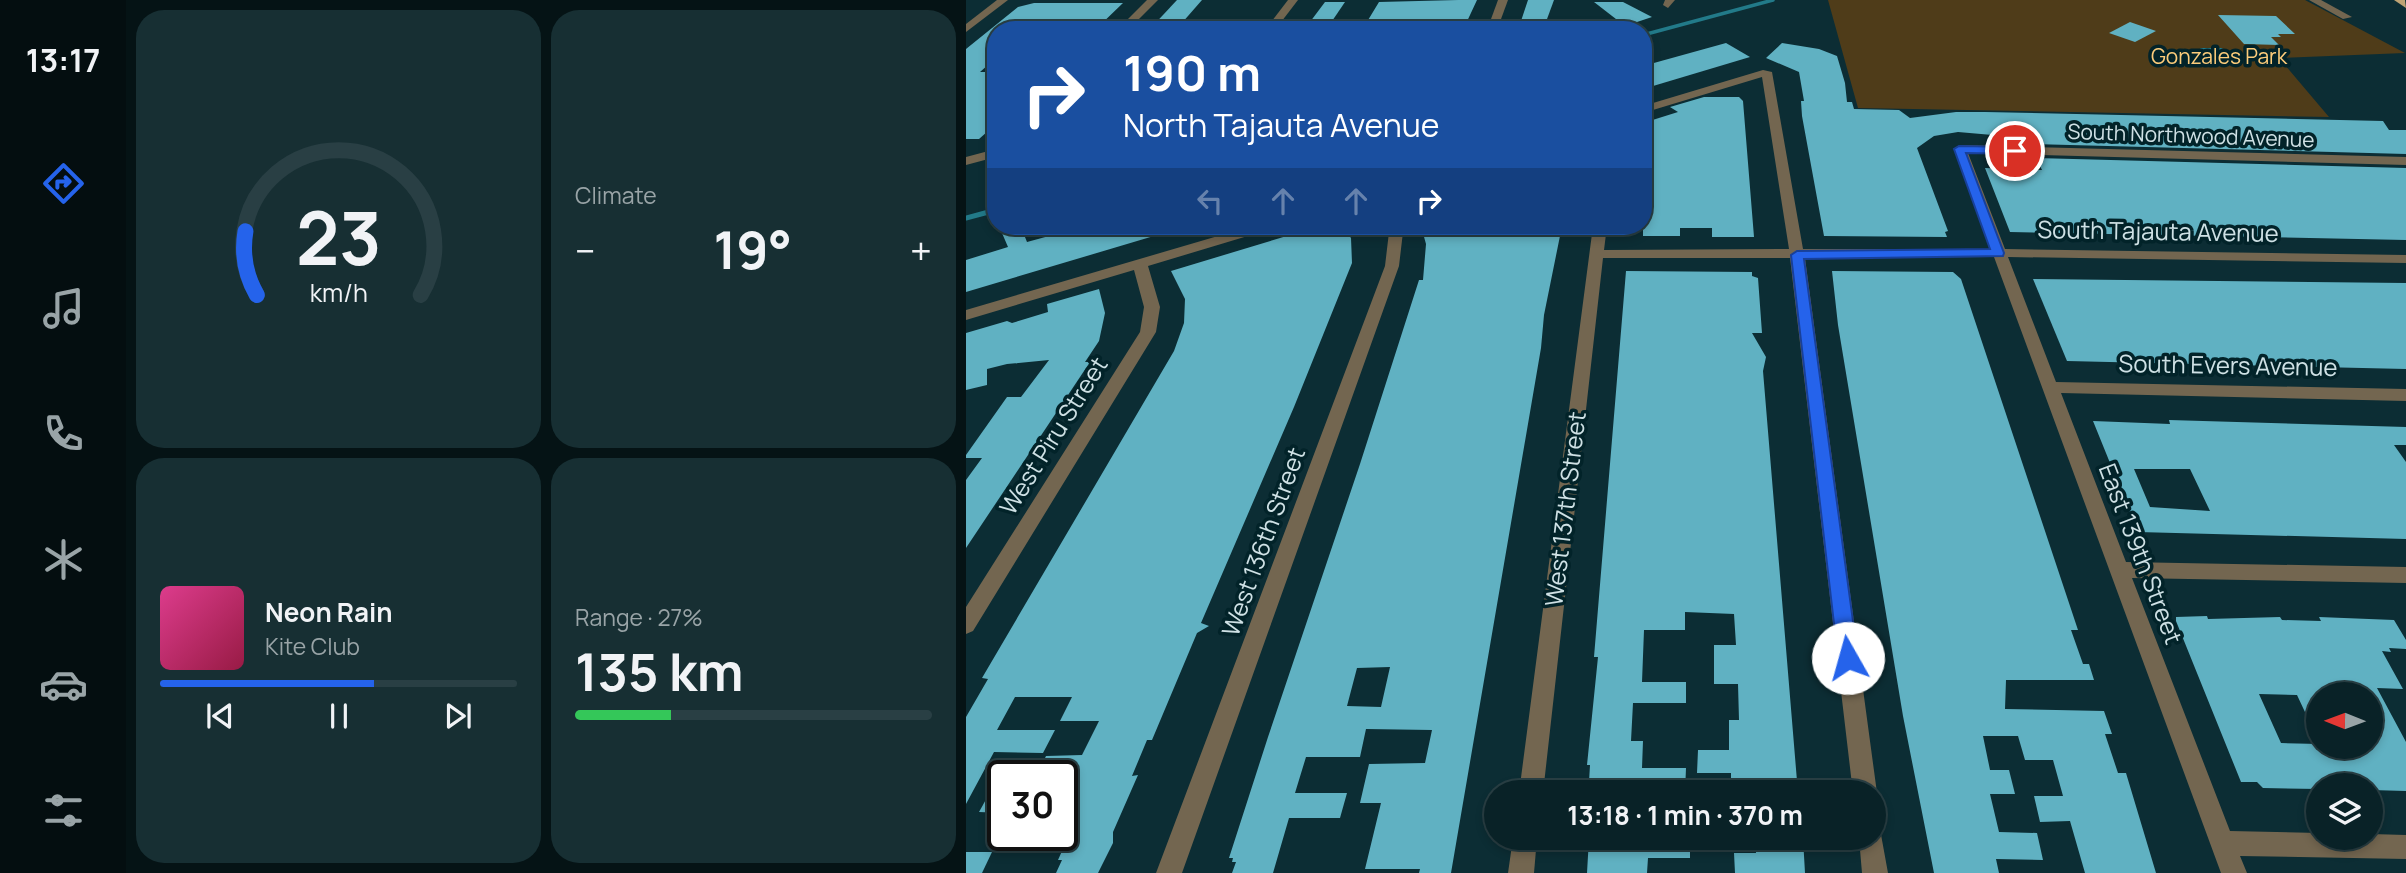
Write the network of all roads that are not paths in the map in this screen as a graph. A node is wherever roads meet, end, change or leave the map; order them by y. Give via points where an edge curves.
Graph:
1 (1003, 0) edge
2 (1153, 0) edge
3 (1293, 0) edge
4 (1503, 0) edge
5 (2314, 0) edge
6 (2399, 0) edge
7 (2406, 5) edge
8 (2347, 17) dead end
9 (1131, 21) edge
10 (1277, 21) edge
11 (1495, 21) edge
12 (966, 29) edge
13 (1652, 107) edge
14 (987, 155) edge
15 (966, 161) edge
16 (2406, 161) edge
17 (1236, 235) edge
18 (1396, 235) edge
19 (1599, 235) edge
20 (1998, 253) junction
21 (1597, 254) junction
22 (1797, 255) junction
23 (2406, 259) edge
24 (1140, 264) junction
25 (966, 315) edge
26 (2049, 387) junction
27 (2406, 395) edge
28 (2118, 570) junction
29 (2406, 575) edge
30 (966, 625) edge
31 (1533, 780) edge
32 (1863, 780) edge
33 (2222, 843) junction
34 (2406, 847) edge
35 (1524, 850) edge
36 (1872, 850) edge
37 (1169, 873) edge
38 (1521, 873) edge
39 (1875, 873) edge
40 (2234, 873) edge

1 - 12 street
2 - 9 street
3 - 10 street
4 - 11 street
5 - 8 street
6 - 7 main road
13 - 22 street via 1767,72
14 - 15 street
16 - 20 street, South Northwood Avenue via 1959,149
17 - 24 street
18 - 37 street, West 136th Street via 1392,266
19 - 21 street, West 137th Street
20 - 22 street, South Tajauta Avenue
20 - 23 street, South Tajauta Avenue
20 - 26 street, East 139th Street
21 - 22 street, South Tajauta Avenue
21 - 31 street, West 137th Street
22 - 32 street
24 - 25 street
24 - 30 street, West Piru Street via 1152,307 1148,332
26 - 27 street, South Evers Avenue
26 - 28 street, East 139th Street
28 - 29 street
28 - 33 street, East 139th Street
33 - 34 street
33 - 40 street, East 139th Street
35 - 38 street
36 - 39 street

